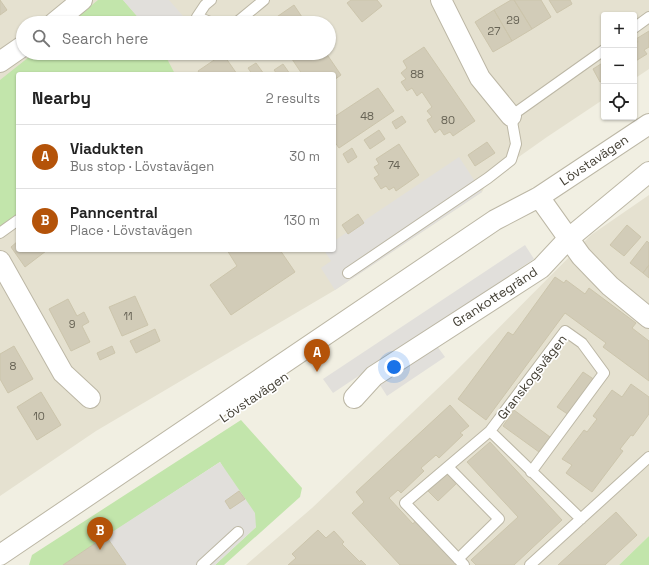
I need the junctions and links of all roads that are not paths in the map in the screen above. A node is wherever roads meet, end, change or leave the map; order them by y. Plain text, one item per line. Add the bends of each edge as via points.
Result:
1 (82, 0) edge
2 (211, 0) edge
3 (264, 0) edge
4 (441, 0) edge
5 (63, 16) edge
6 (197, 16) edge
7 (245, 16) edge
8 (649, 17) edge
9 (637, 26) edge
10 (16, 51) edge
11 (601, 52) edge
12 (0, 62) edge
13 (512, 116) junction
14 (649, 124) edge
15 (649, 172) edge
16 (539, 197) junction
17 (16, 221) edge
18 (0, 233) edge
19 (568, 239) junction
20 (0, 261) edge
21 (348, 273) dead end
22 (649, 318) edge
23 (90, 398) dead end
24 (354, 398) dead end
25 (490, 432) junction
26 (649, 457) edge
27 (448, 467) junction
28 (531, 472) junction
29 (581, 519) junction
30 (238, 532) dead end
31 (8, 559) edge
32 (461, 562) edge
33 (202, 565) edge
34 (530, 565) edge

1 - 5 street
2 - 6 lane
3 - 7 lane
4 - 13 street via 480,78
8 - 9 lane
10 - 12 street
11 - 13 lane
13 - 21 lane via 516,144 511,160
14 - 16 street, Lövstavägen
15 - 19 street, Grankottegränd
16 - 19 street
16 - 31 street, Lövstavägen via 495,220
17 - 18 lane
19 - 22 street via 610,286
19 - 24 street, Grankottegränd via 540,268 374,376
20 - 23 street via 64,373
25 - 27 lane, Granskogsvägen
25 - 28 lane, Granskogsvägen
25 - 28 lane, Granskogsvägen via 565,331 582,343 604,373
26 - 29 lane
27 - 32 lane, Granskogsvägen via 499,519
27 - 32 lane, Granskogsvägen via 405,503
28 - 29 lane, Granskogsvägen
29 - 34 lane
30 - 33 lane

